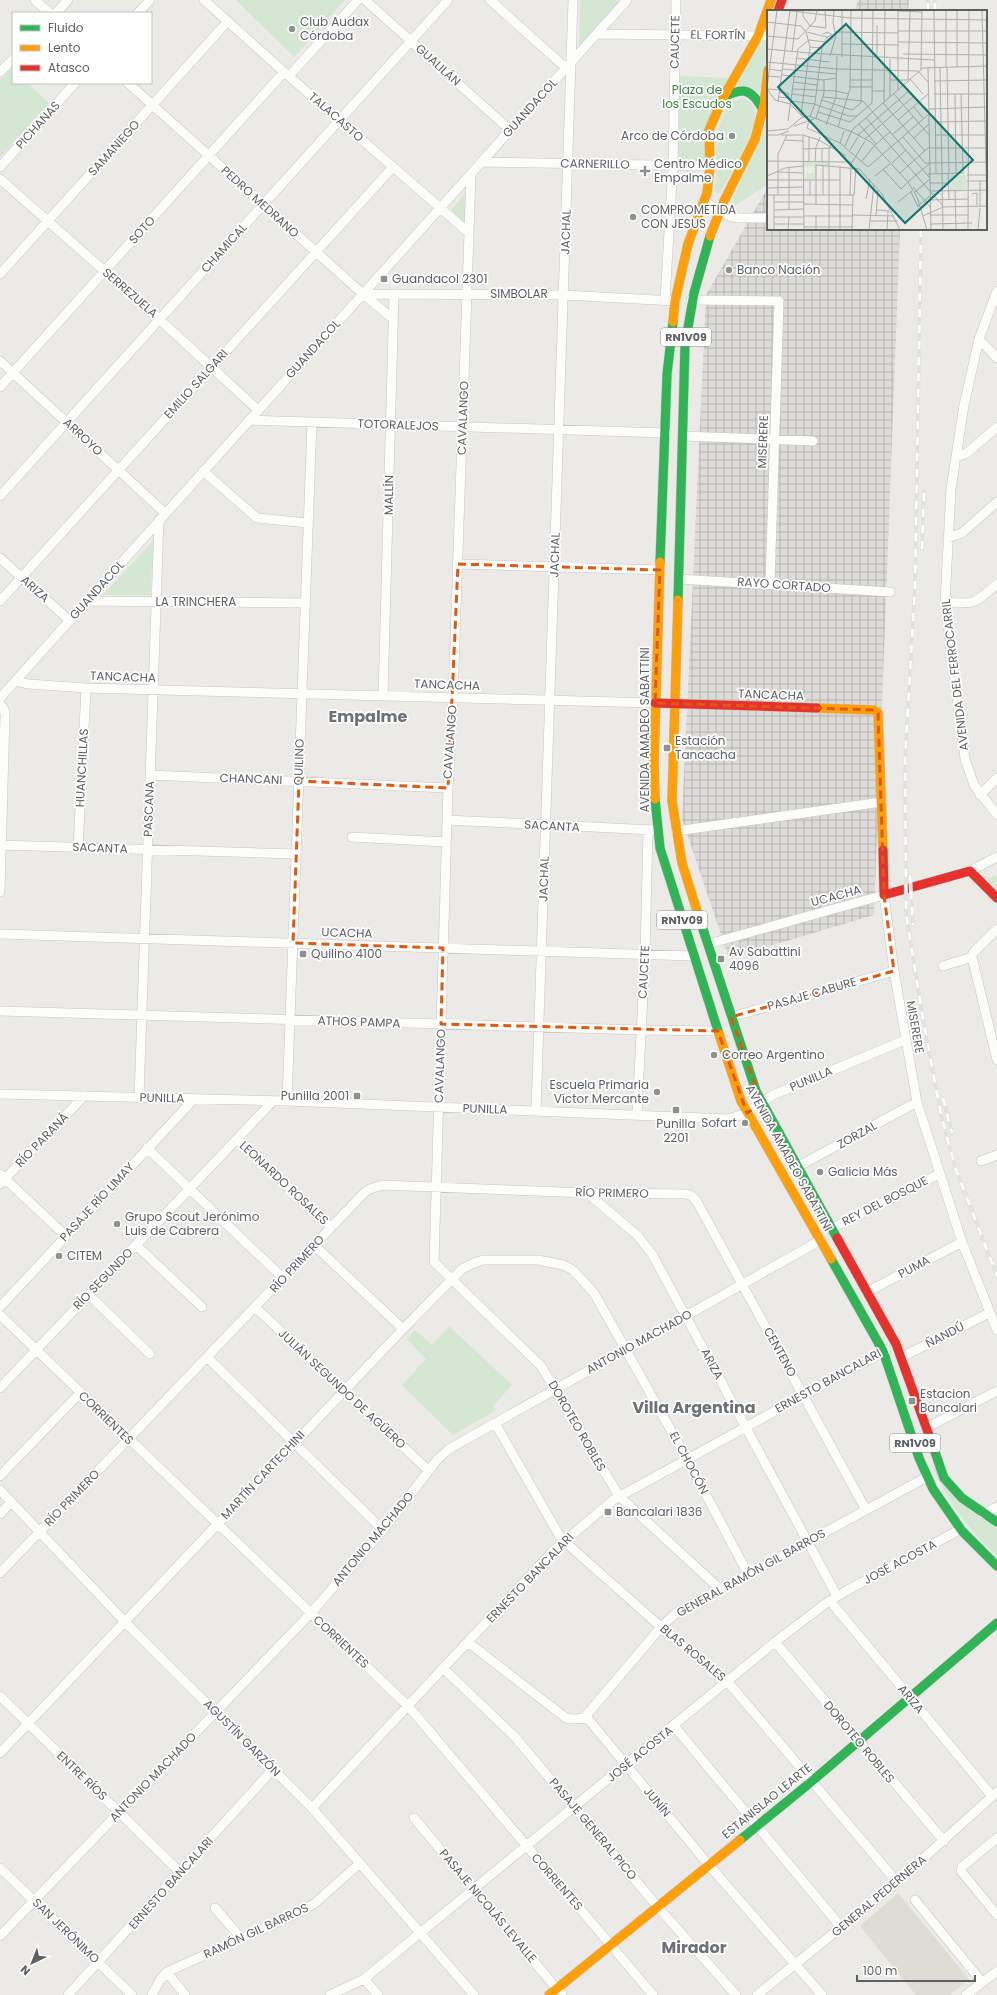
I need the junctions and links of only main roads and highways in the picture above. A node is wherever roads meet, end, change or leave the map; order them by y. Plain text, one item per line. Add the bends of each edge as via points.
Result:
1 (771, 0) edge
2 (782, 0) edge
3 (767, 10) edge
4 (778, 10) edge
5 (767, 11) edge
6 (767, 78) edge
7 (724, 98) junction
8 (763, 110) junction
9 (655, 704) junction
10 (673, 704) junction
11 (878, 714) joint
12 (884, 895) joint
13 (997, 898) edge
14 (997, 1522) edge
15 (997, 1566) edge
16 (997, 1623) edge
17 (560, 1992) edge
18 (549, 1995) edge

1 - 3 main road, AVENIDA AMADEO SABATTINI / RN1V09
2 - 4 main road
5 - 7 main road, AVENIDA AMADEO SABATTINI / RN1V09 via 758,36
6 - 8 main road, AVENIDA AMADEO SABATTINI / RN1V09
7 - 8 main road via 732,92 743,90 758,98
7 - 9 main road, AVENIDA AMADEO SABATTINI / RN1V09 via 709,130 710,166 704,201 688,244 675,301 668,366
8 - 10 main road, AVENIDA AMADEO SABATTINI / RN1V09 via 751,150 720,210 692,300 685,345
9 - 10 main road, TANCACHA
9 - 15 main road, AVENIDA AMADEO SABATTINI / RN1V09 via 652,830 737,1091 747,1113 883,1351 927,1477 960,1529
10 - 11 main road, TANCACHA via 874,710
10 - 14 main road, AVENIDA AMADEO SABATTINI / RN1V09 via 672,801 676,831 687,883 753,1083 831,1230 896,1344 944,1478 962,1498
11 - 12 main road, MISERERE
12 - 13 main road, UCACHA via 970,872
16 - 17 main road, ESTANISLAO LEARTE via 811,1782 657,1906
17 - 18 main road, ESTANISLAO LEARTE

